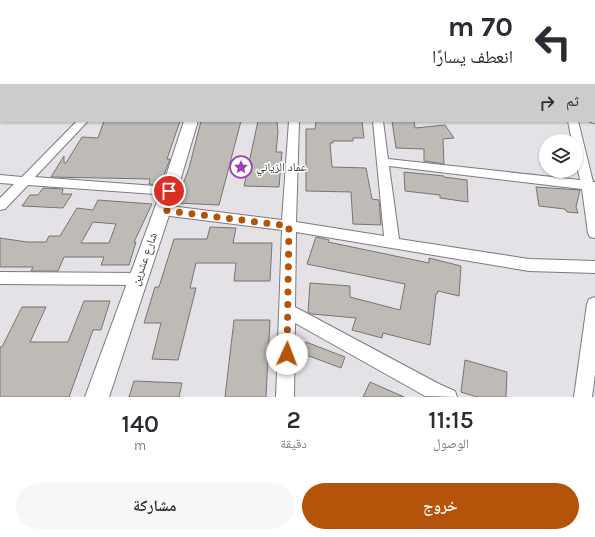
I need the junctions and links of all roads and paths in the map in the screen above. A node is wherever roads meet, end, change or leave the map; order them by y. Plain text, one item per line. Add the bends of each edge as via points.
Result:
1 (82, 122) edge
2 (191, 122) edge
3 (294, 122) edge
4 (378, 122) edge
5 (572, 122) edge
6 (384, 162) junction
7 (0, 179) edge
8 (25, 180) junction
9 (592, 186) edge
10 (169, 191) junction
11 (0, 206) edge
12 (162, 210) junction
13 (289, 226) junction
14 (595, 233) edge
15 (392, 242) junction
16 (595, 267) edge
17 (0, 278) edge
18 (137, 279) junction
19 (595, 304) edge
20 (288, 310) junction
21 (97, 397) edge
22 (285, 397) edge
23 (448, 397) edge
24 (583, 397) edge

1 - 8 street
2 - 10 street, شارع عشرين
3 - 13 street
4 - 6 street
5 - 9 street
6 - 9 street
6 - 15 street
7 - 8 street
8 - 10 street
8 - 11 street
9 - 14 street
10 - 12 street, شارع عشرين
12 - 13 street
12 - 18 street, شارع عشرين
13 - 15 street
13 - 20 street
15 - 16 street via 529,265
17 - 18 street
18 - 21 street, شارع عشرين
19 - 24 street
20 - 22 street
20 - 23 street

